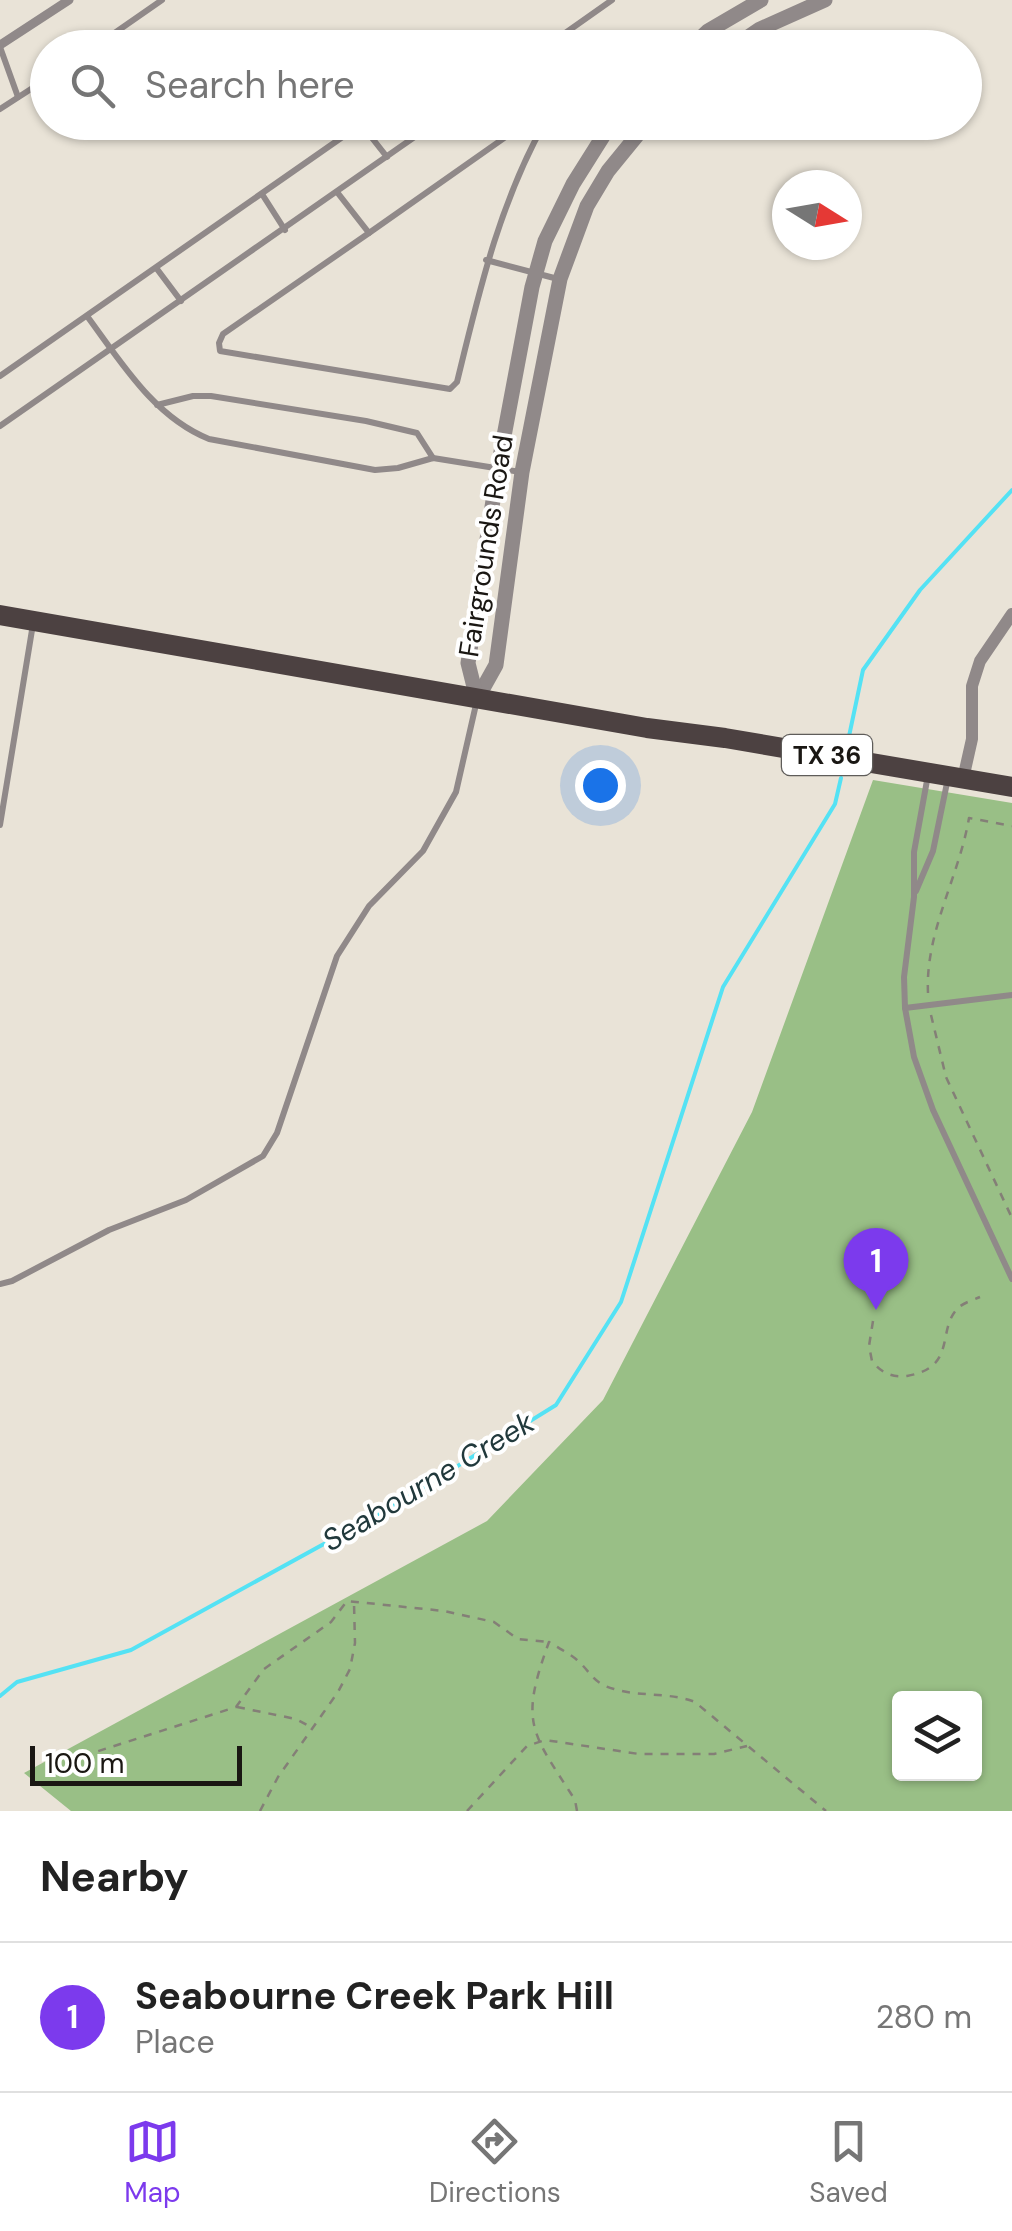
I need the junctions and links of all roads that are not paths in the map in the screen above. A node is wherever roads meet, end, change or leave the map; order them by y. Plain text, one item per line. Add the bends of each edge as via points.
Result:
1 (69, 0) edge
2 (162, 0) edge
3 (612, 0) edge
4 (761, 0) edge
5 (825, 0) edge
6 (119, 30) edge
7 (570, 30) edge
8 (710, 30) edge
9 (759, 30) edge
10 (0, 46) edge
11 (30, 89) edge
12 (18, 97) junction
13 (0, 109) edge
14 (339, 140) edge
15 (374, 140) edge
16 (411, 140) edge
17 (502, 140) edge
18 (536, 140) edge
19 (601, 140) edge
20 (633, 140) edge
21 (387, 157) junction
22 (337, 192) junction
23 (262, 194) junction
24 (285, 230) junction
25 (370, 233) junction
26 (486, 260) junction
27 (156, 269) junction
28 (536, 273) junction
29 (560, 279) junction
30 (181, 301) junction
31 (87, 316) junction
32 (112, 350) junction
33 (0, 376) edge
34 (157, 405) junction
35 (0, 426) edge
36 (433, 458) junction
37 (498, 468) junction
38 (522, 472) junction
39 (1012, 614) edge
40 (0, 615) edge
41 (34, 621) junction
42 (477, 699) junction
43 (947, 776) junction
44 (1012, 786) edge
45 (0, 825) edge
46 (914, 896) junction
47 (1012, 995) edge
48 (905, 1008) junction
49 (1012, 1279) edge
50 (0, 1284) edge

1 - 10 street
2 - 6 lane
3 - 7 lane
4 - 8 street
5 - 9 street
10 - 12 lane
11 - 12 lane
12 - 13 lane
14 - 23 lane
15 - 21 lane
16 - 21 lane
17 - 25 lane
18 - 26 lane
19 - 28 street, Fairgrounds Road via 545,241
20 - 29 street, Fairgrounds Road via 587,206
21 - 22 lane
22 - 24 lane
22 - 25 lane
23 - 24 lane
23 - 27 lane
24 - 30 lane
25 - 26 lane via 223,334 220,351 450,388 457,382
26 - 28 lane
27 - 30 lane
27 - 31 lane
28 - 29 lane
28 - 37 street, Fairgrounds Road
29 - 38 street, Fairgrounds Road
30 - 32 lane
31 - 32 lane
31 - 33 lane
32 - 34 lane
32 - 35 lane
34 - 36 lane via 187,430 301,456 375,470
34 - 36 lane via 211,396 366,421 417,434
36 - 37 lane
37 - 38 lane
37 - 42 street, Fairgrounds Road via 468,663
38 - 42 street, Fairgrounds Road via 496,666
39 - 43 street via 980,661 972,686 972,739
40 - 41 main road, TX 36
41 - 42 main road, TX 36
41 - 45 lane
42 - 43 main road, TX 36
42 - 50 lane via 456,792 423,851 369,906 337,956 264,1156 186,1200
43 - 44 main road, TX 36
43 - 46 lane via 932,851
43 - 46 lane via 914,852
46 - 48 lane
47 - 48 lane
48 - 49 lane via 933,1110

